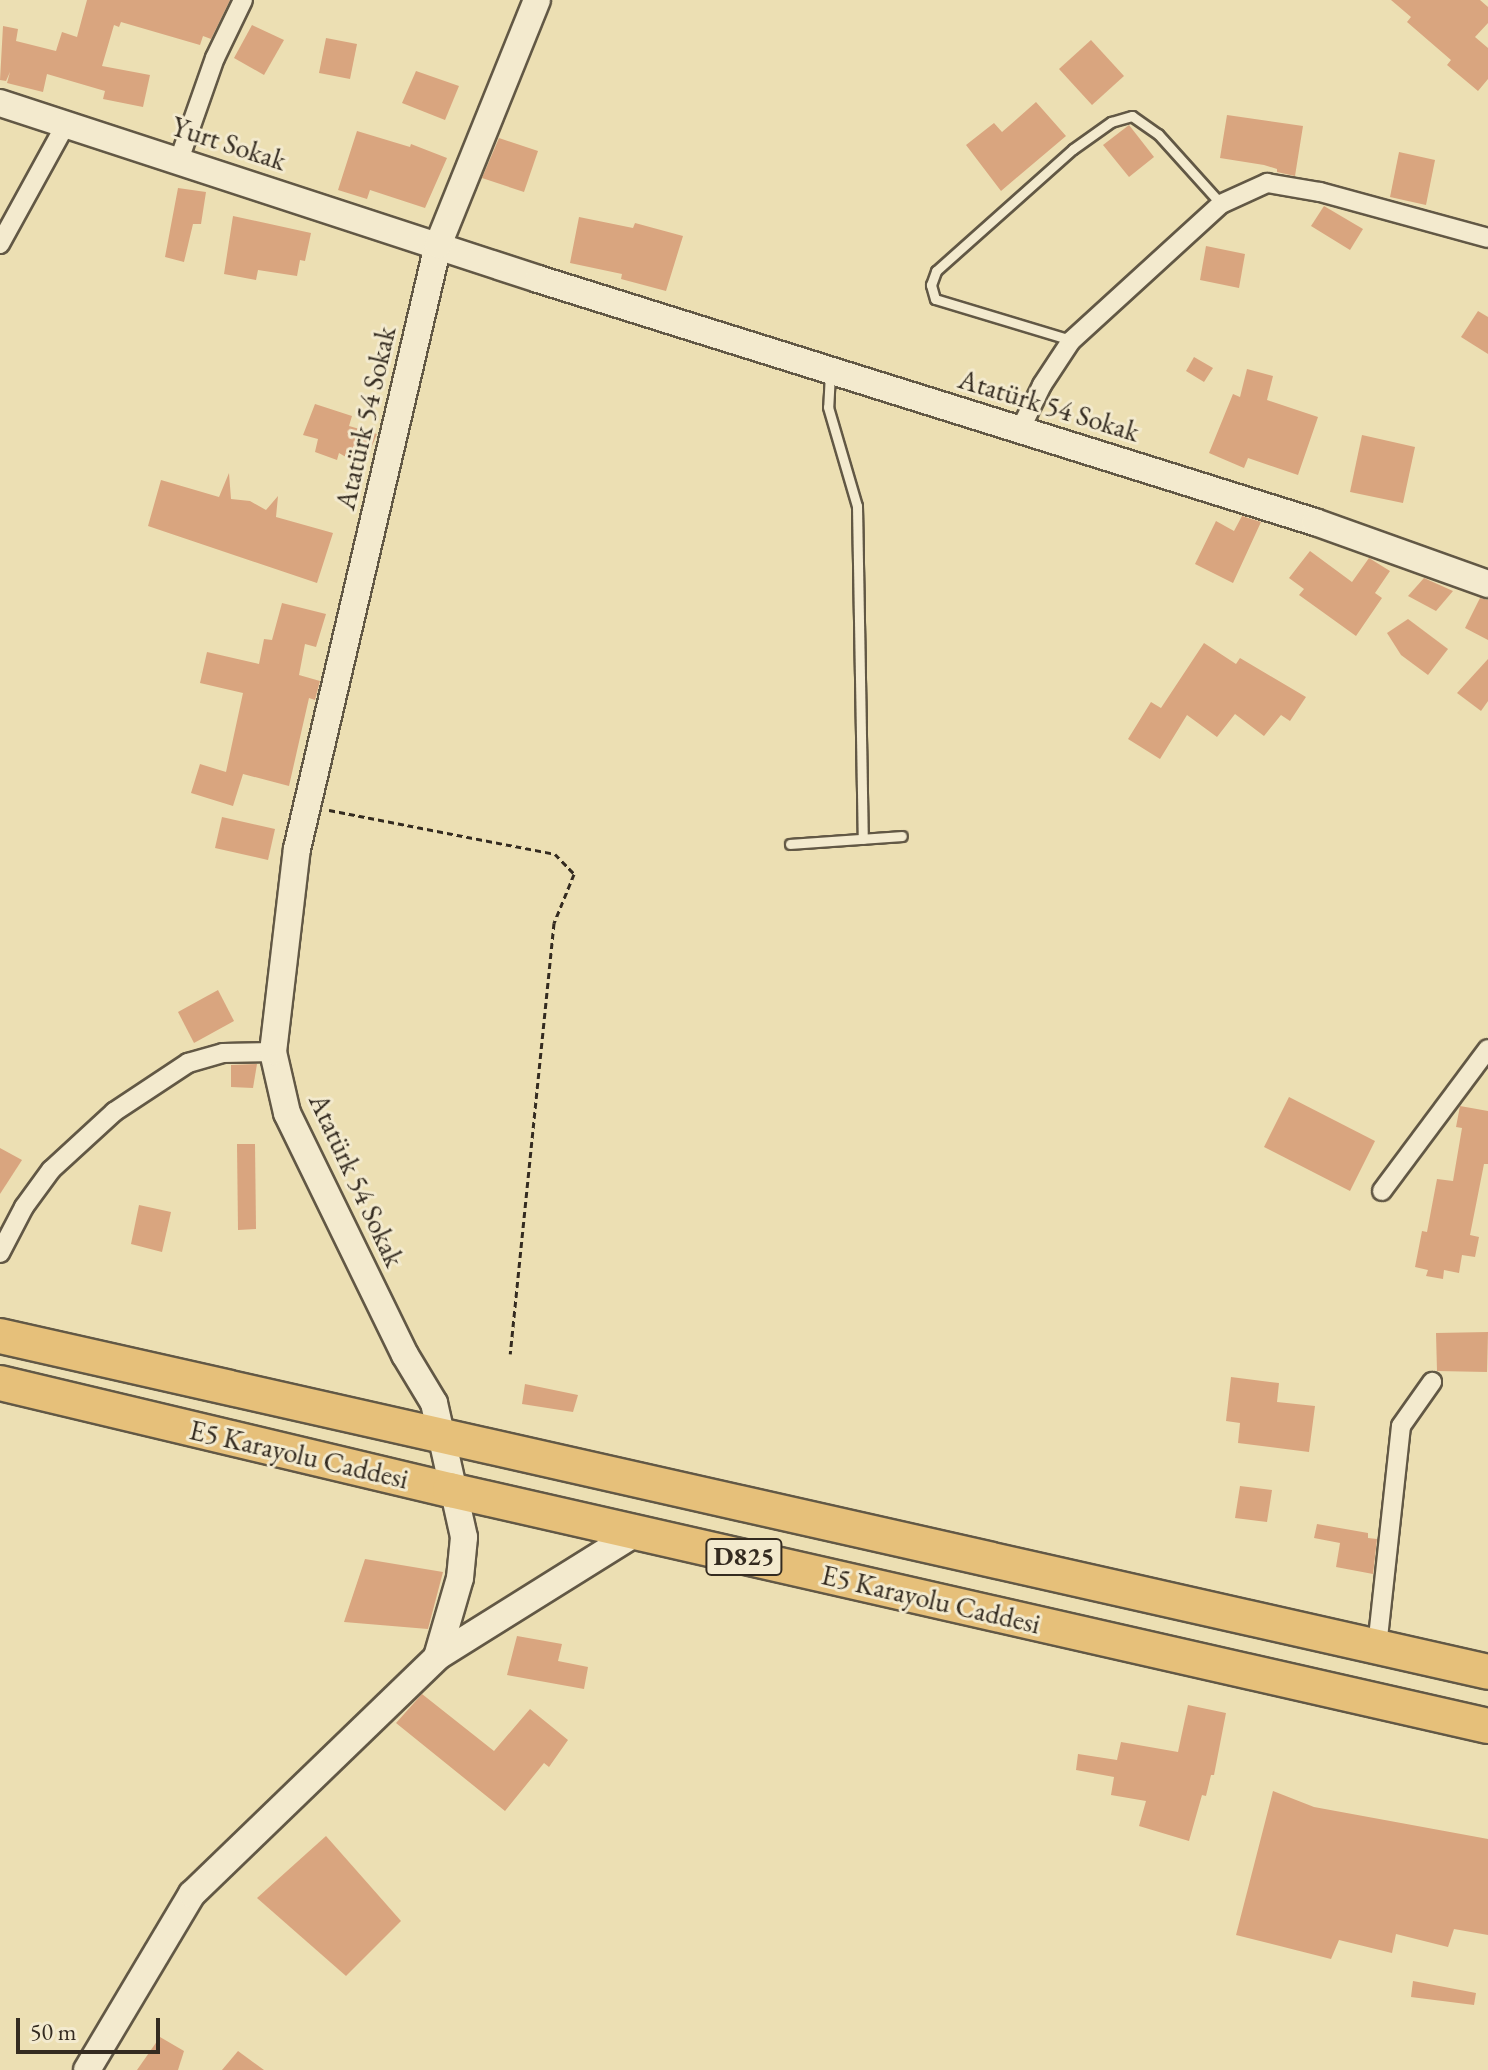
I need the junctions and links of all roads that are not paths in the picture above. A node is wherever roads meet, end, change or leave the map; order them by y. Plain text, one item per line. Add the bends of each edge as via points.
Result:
1 (243, 0) edge
2 (537, 0) edge
3 (0, 103) edge
4 (66, 124) junction
5 (179, 160) junction
6 (1221, 204) junction
7 (1488, 238) edge
8 (0, 244) edge
9 (438, 245) junction
10 (1071, 341) junction
11 (830, 370) junction
12 (1020, 430) junction
13 (1488, 584) edge
14 (902, 836) dead end
15 (863, 839) junction
16 (790, 844) dead end
17 (1488, 1049) edge
18 (273, 1052) junction
19 (1382, 1191) dead end
20 (0, 1253) edge
21 (0, 1336) edge
22 (1432, 1382) dead end
23 (0, 1383) edge
24 (443, 1436) junction
25 (450, 1490) junction
26 (637, 1532) junction
27 (1377, 1647) junction
28 (437, 1657) junction
29 (1488, 1672) edge
30 (1488, 1726) edge
31 (87, 2070) edge

1 - 5 street via 215,58
2 - 9 street
3 - 4 street, Yurt Sokak
4 - 5 street, Yurt Sokak
4 - 8 street
5 - 9 street, Yurt Sokak
6 - 7 street via 1267,183 1320,192
6 - 10 street
6 - 10 lane via 1158,134 1132,116 1111,122 1073,149 936,271 931,285 935,299
9 - 11 street, Atatürk 54 Sokak
9 - 18 street, Atatürk 54 Sokak via 297,849
10 - 12 street
11 - 12 street, Atatürk 54 Sokak
11 - 15 lane via 828,407 857,506
12 - 13 street, Atatürk 54 Sokak via 1315,522
14 - 15 lane
15 - 16 lane
17 - 19 street
18 - 20 street via 223,1053 188,1063 114,1112 51,1170
18 - 24 street, Atatürk 54 Sokak via 287,1113 405,1355 434,1403
21 - 24 highway, E5 Karayolu Caddesi / D825
22 - 27 street via 1401,1426
23 - 25 highway, E5 Karayolu Caddesi / D825
24 - 25 street, Atatürk 54 Sokak
24 - 27 highway, E5 Karayolu Caddesi / D825
25 - 26 highway, E5 Karayolu Caddesi / D825
25 - 28 street, Atatürk 54 Sokak via 464,1537 460,1578
26 - 28 street, Atatürk 54 Sokak
26 - 30 highway, E5 Karayolu Caddesi / D825
27 - 29 highway, E5 Karayolu Caddesi / D825
28 - 31 street, Atatürk 54 Sokak via 192,1894

